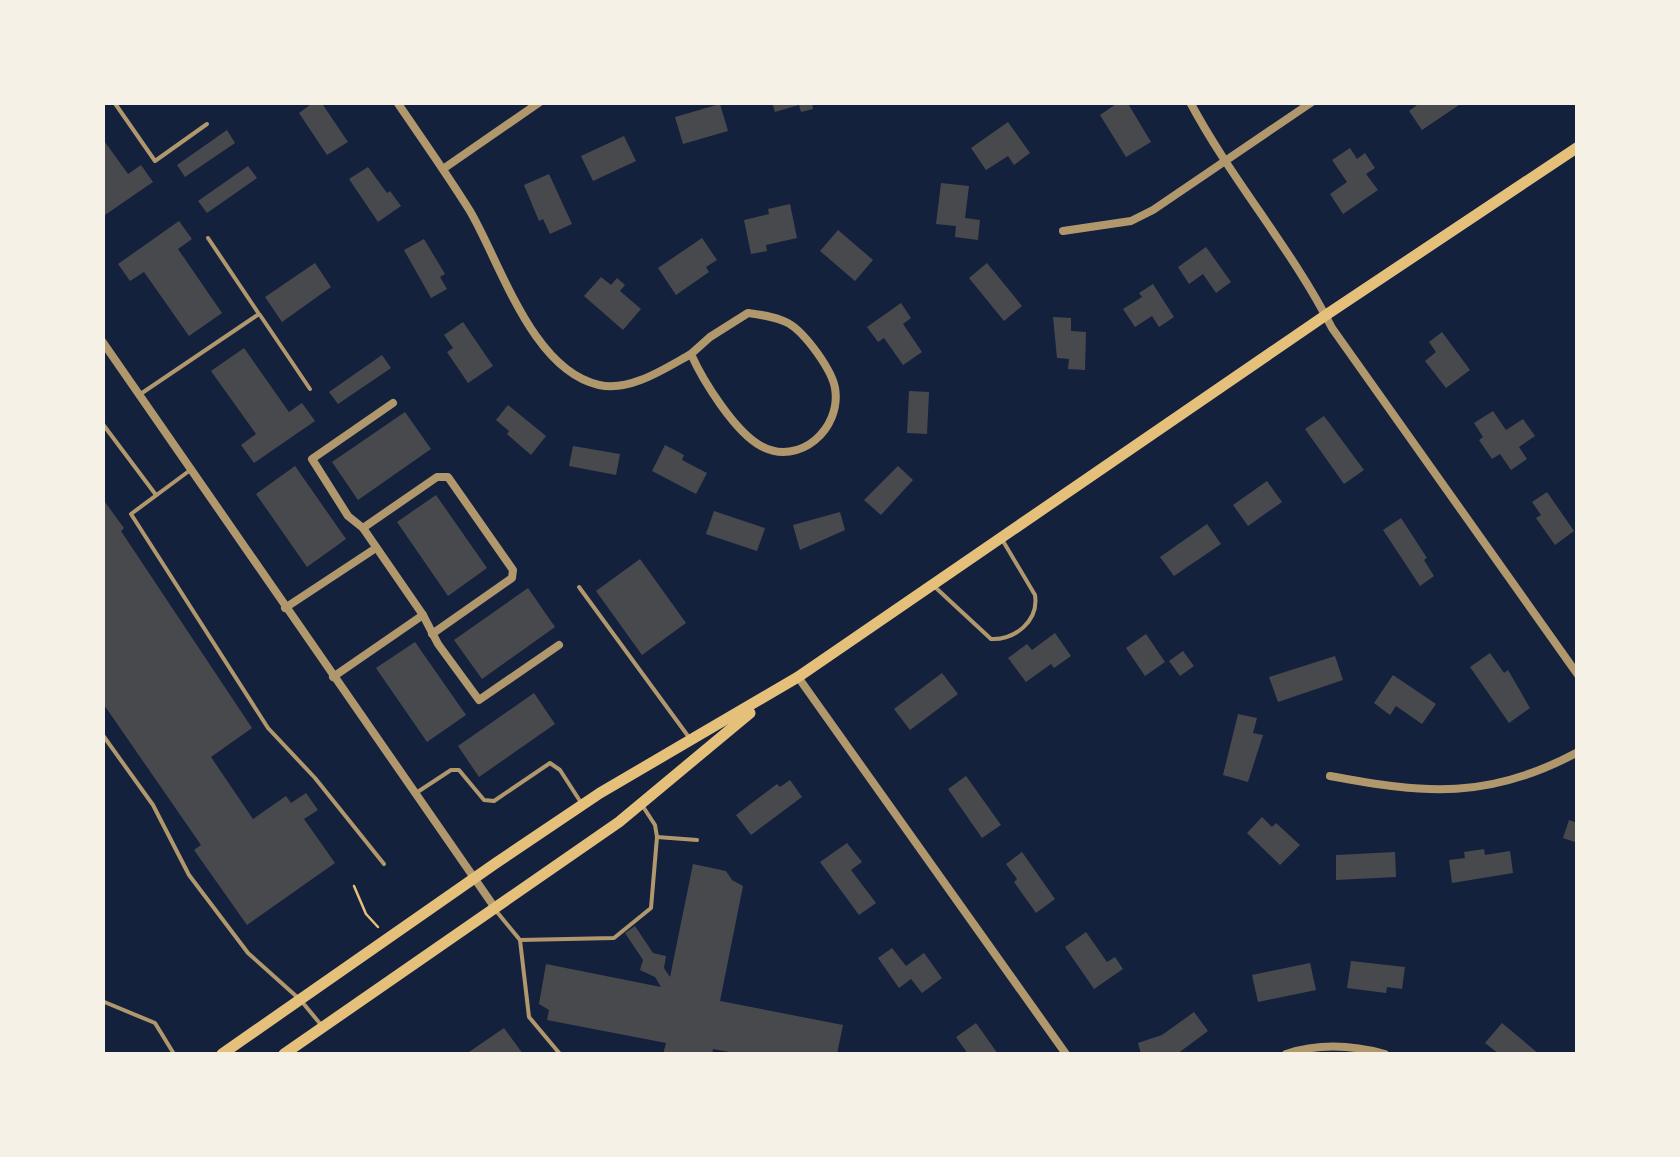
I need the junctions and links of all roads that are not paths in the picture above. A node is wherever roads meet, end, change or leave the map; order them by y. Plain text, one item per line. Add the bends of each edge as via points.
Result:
1 (114, 102) edge
2 (398, 102) edge
3 (540, 102) edge
4 (1190, 102) edge
5 (1312, 102) edge
6 (207, 124) dead end
7 (1578, 147) edge
8 (1226, 162) junction
9 (443, 169) junction
10 (1063, 231) dead end
11 (208, 238) dead end
12 (259, 314) junction
13 (1326, 315) junction
14 (102, 341) edge
15 (691, 354) junction
16 (310, 390) dead end
17 (139, 395) junction
18 (393, 403) dead end
19 (102, 423) edge
20 (191, 469) junction
21 (156, 495) junction
22 (363, 528) junction
23 (1001, 537) junction
24 (376, 548) junction
25 (932, 585) junction
26 (579, 587) dead end
27 (286, 608) junction
28 (423, 615) junction
29 (432, 634) junction
30 (558, 646) dead end
31 (333, 676) junction
32 (1578, 676) edge
33 (798, 677) junction
34 (776, 691) junction
35 (102, 734) edge
36 (691, 740) junction
37 (1578, 752) edge
38 (1330, 776) dead end
39 (414, 794) junction
40 (641, 804) junction
41 (582, 805) junction
42 (657, 837) junction
43 (697, 840) dead end
44 (384, 864) dead end
45 (472, 878) junction
46 (494, 908) junction
47 (520, 940) junction
48 (300, 999) junction
49 (102, 1001) edge
50 (322, 1026) junction
51 (174, 1054) edge
52 (222, 1054) edge
53 (284, 1054) edge
54 (560, 1054) edge
55 (1066, 1054) edge
56 (1286, 1054) edge
57 (1385, 1054) edge

1 - 6 lane via 155,162
2 - 9 street
3 - 9 street
4 - 8 street
5 - 8 street
7 - 13 main road
8 - 10 street via 1131,221
8 - 13 street
9 - 15 street via 527,320 574,376 626,386
11 - 12 lane
12 - 16 lane
12 - 17 lane
13 - 23 main road
13 - 32 street
14 - 17 street
15 - 15 street via 731,418 764,448 806,447 832,419 832,377 782,317 748,314
17 - 20 street
18 - 22 street via 312,460
19 - 21 lane
20 - 21 lane
20 - 27 street
21 - 44 lane via 131,514 268,728
22 - 24 street
22 - 29 street via 437,477 448,477 513,570 512,578
23 - 25 main road
23 - 25 lane via 1036,595 1024,627 991,639
24 - 27 street
24 - 28 street
25 - 33 main road
26 - 36 lane
27 - 31 street
28 - 29 street
28 - 31 street
29 - 30 street via 479,700
31 - 39 street
33 - 34 main road
33 - 55 street
34 - 36 main road
34 - 40 main road
35 - 48 lane via 153,805 189,875 248,952
36 - 41 main road
37 - 38 street via 1508,782 1460,790 1403,789
39 - 41 lane via 459,770 484,800 494,801 550,764
39 - 45 street
40 - 42 lane
40 - 46 main road
41 - 45 main road
42 - 43 lane
42 - 47 lane via 651,908 614,938
45 - 46 street
45 - 48 main road
46 - 47 lane
46 - 50 main road
47 - 54 lane via 529,1018
48 - 50 lane
48 - 52 main road
49 - 51 lane via 155,1023
50 - 53 main road
56 - 57 street via 1328,1046

